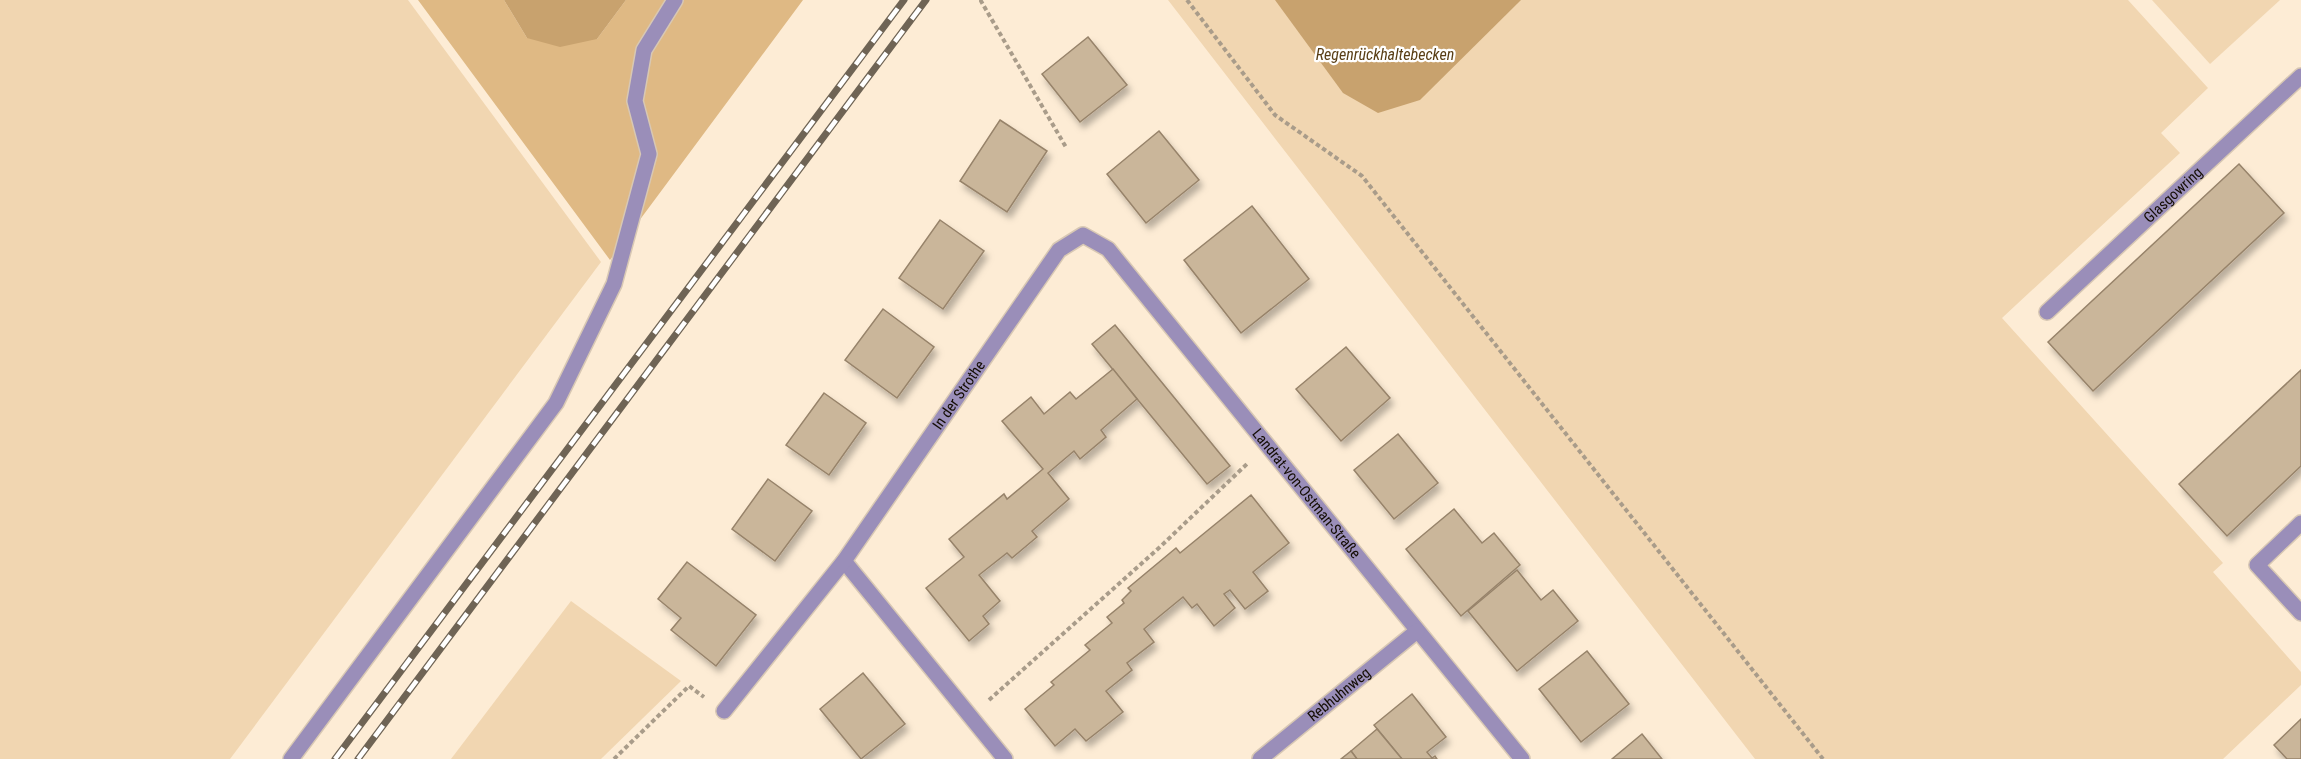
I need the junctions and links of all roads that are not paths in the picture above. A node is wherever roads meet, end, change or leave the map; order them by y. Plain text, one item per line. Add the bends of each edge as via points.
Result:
1 (675, 0) edge
2 (2301, 76) edge
3 (1083, 235) joint
4 (2047, 312) dead end
5 (2301, 523) edge
6 (844, 561) junction
7 (2301, 613) edge
8 (1418, 631) junction
9 (724, 711) road end
10 (291, 759) edge
11 (1005, 759) edge
12 (1260, 759) edge
13 (1522, 759) edge

1 - 10 street via 644,50 635,101 649,154 614,284 556,404
2 - 4 street, Glasgowring
3 - 6 street, In der Strothe via 1059,250
3 - 8 street, Landrat-von-Ostman-Straße via 1108,249
5 - 7 street via 2257,565
6 - 9 street, In der Strothe
6 - 11 street
8 - 12 street, Rebhuhnweg
8 - 13 street, Landrat-von-Ostman-Straße

